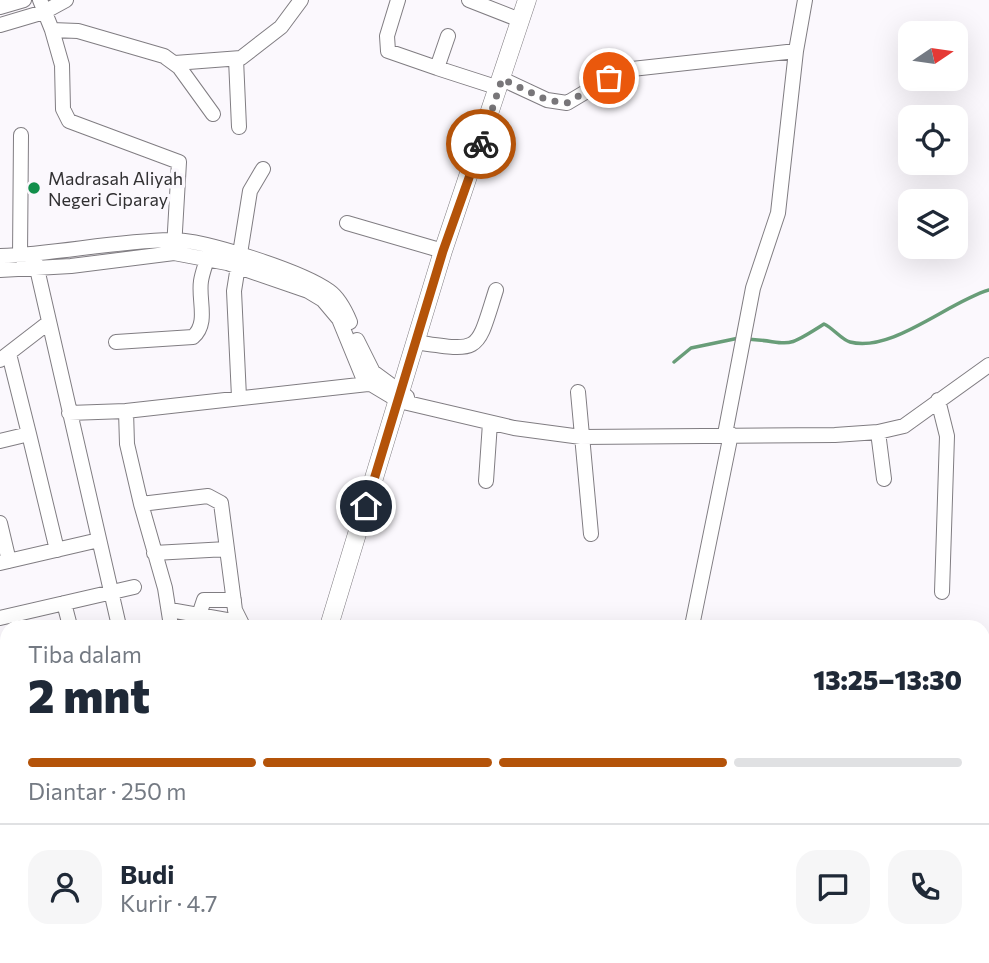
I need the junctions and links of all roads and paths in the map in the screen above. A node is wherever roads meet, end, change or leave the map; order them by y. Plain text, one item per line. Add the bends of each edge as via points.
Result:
1 (24, 0) edge
2 (66, 0) edge
3 (301, 0) edge
4 (398, 0) edge
5 (468, 0) edge
6 (527, 0) edge
7 (805, 0) edge
8 (0, 7) edge
9 (42, 7) edge
10 (520, 20) junction
11 (0, 25) edge
12 (51, 30) junction
13 (448, 36) dead end
14 (796, 51) junction
15 (236, 59) junction
16 (175, 63) junction
17 (437, 68) junction
18 (500, 83) junction
19 (213, 114) dead end
20 (239, 127) dead end
21 (21, 135) dead end
22 (263, 169) dead end
23 (347, 223) dead end
24 (174, 246) junction
25 (443, 251) junction
26 (0, 256) edge
27 (207, 259) junction
28 (30, 260) junction
29 (239, 261) junction
30 (0, 270) edge
31 (496, 290) dead end
32 (48, 323) junction
33 (116, 342) dead end
34 (415, 342) junction
35 (4, 357) edge
36 (989, 365) edge
37 (368, 384) junction
38 (578, 392) dead end
39 (239, 397) junction
40 (405, 398) junction
41 (938, 400) junction
42 (125, 411) junction
43 (69, 413) junction
44 (490, 423) junction
45 (878, 432) junction
46 (728, 434) junction
47 (29, 435) junction
48 (581, 437) junction
49 (0, 441) edge
50 (884, 479) dead end
51 (486, 481) dead end
52 (141, 504) junction
53 (0, 523) edge
54 (591, 534) dead end
55 (99, 540) junction
56 (57, 550) junction
57 (227, 550) junction
58 (154, 553) junction
59 (4, 562) edge
60 (134, 587) dead end
61 (111, 592) junction
62 (942, 592) dead end
63 (234, 600) junction
64 (64, 603) junction
65 (170, 610) junction
66 (199, 615) junction
67 (0, 618) edge
68 (22, 620) edge
69 (68, 620) edge
70 (118, 620) edge
71 (171, 620) edge
72 (222, 620) edge
73 (240, 620) edge
74 (331, 620) edge
75 (693, 620) edge

1 - 8 street
2 - 9 street
3 - 15 street via 281,27
4 - 17 street via 387,36 388,51
5 - 10 street
6 - 10 main road
7 - 14 street
9 - 11 street
9 - 12 street
10 - 18 main road
12 - 16 street via 79,31 125,43
12 - 24 street via 62,65 63,109 69,121 179,163
13 - 17 street
14 - 18 street via 623,71 567,103
14 - 46 street via 778,213 753,288
15 - 16 street
15 - 20 street
16 - 19 street
17 - 18 street
18 - 25 main road
21 - 28 street
22 - 29 street via 250,191
23 - 25 street
24 - 27 street
24 - 28 street
24 - 29 street
25 - 34 main road
26 - 28 street
27 - 29 street
27 - 33 street via 200,282 198,332 169,340
28 - 30 street
28 - 32 street
29 - 37 street via 323,300 339,319
29 - 39 street via 234,310
29 - 40 street via 299,276 332,294 347,315 373,372
31 - 34 street via 481,337 472,346 461,349
32 - 35 street
32 - 43 street
34 - 40 main road
35 - 47 street
36 - 41 street
37 - 39 street
37 - 40 street
38 - 48 street
39 - 42 street
40 - 44 street
40 - 74 main road
41 - 45 street via 904,426
41 - 62 street via 947,436
42 - 43 street
42 - 52 street via 127,444
43 - 55 street
44 - 48 street
44 - 51 street
45 - 46 street
45 - 50 street
46 - 48 street
46 - 75 street
47 - 49 street
47 - 56 street
48 - 54 street
52 - 57 street via 216,498 222,507
52 - 58 street
53 - 59 street
55 - 56 street
55 - 61 street
56 - 59 street
57 - 58 street
57 - 63 street
58 - 65 street
60 - 61 street
61 - 64 street
61 - 70 street
63 - 66 street via 204,600
63 - 73 street
64 - 68 street
64 - 69 street
65 - 66 street
65 - 71 street
66 - 72 street
67 - 68 street

